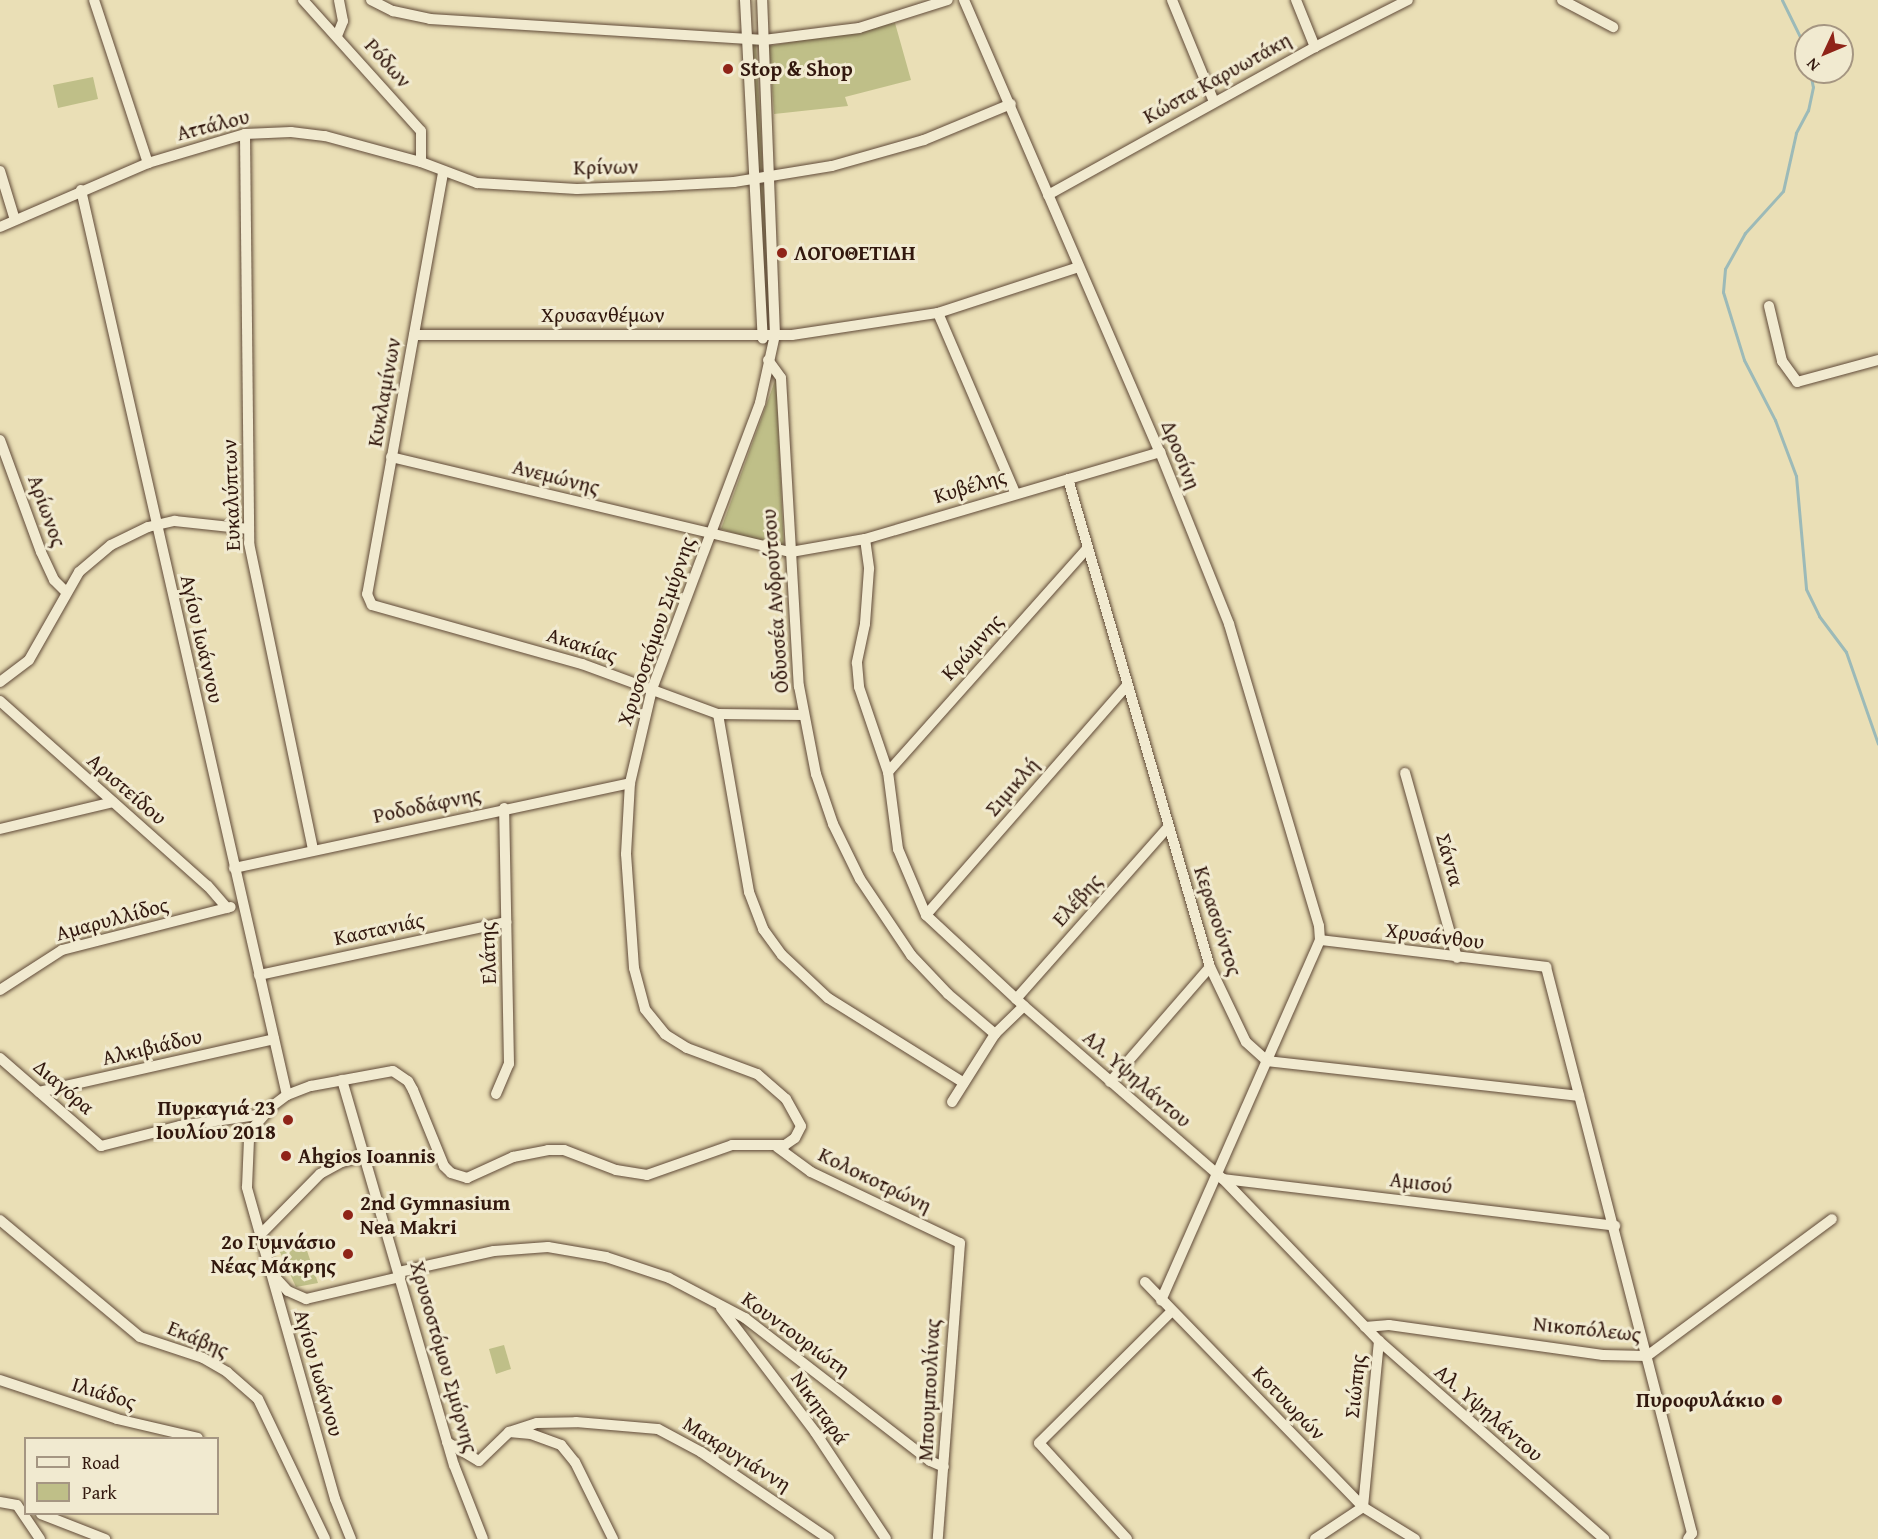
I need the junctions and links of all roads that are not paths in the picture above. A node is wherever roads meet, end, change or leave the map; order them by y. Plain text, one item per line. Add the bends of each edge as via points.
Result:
1 (94, 0) edge
2 (303, 0) edge
3 (339, 0) edge
4 (371, 0) edge
5 (745, 0) edge
6 (762, 0) edge
7 (948, 0) edge
8 (964, 0) edge
9 (1172, 0) edge
10 (1296, 0) edge
11 (1407, 0) edge
12 (1562, 0) edge
13 (1613, 27) dead end
14 (337, 36) junction
15 (747, 37) junction
16 (764, 40) junction
17 (1314, 47) junction
18 (1214, 102) junction
19 (1011, 104) junction
20 (245, 134) junction
21 (422, 162) junction
22 (148, 163) junction
23 (0, 171) edge
24 (443, 173) junction
25 (771, 176) junction
26 (753, 179) junction
27 (81, 190) junction
28 (1048, 195) junction
29 (15, 220) junction
30 (0, 227) edge
31 (1079, 267) junction
32 (1769, 306) dead end
33 (938, 313) junction
34 (414, 335) junction
35 (760, 335) junction
36 (775, 335) junction
37 (768, 355) junction
38 (1878, 360) edge
39 (0, 440) edge
40 (1160, 452) junction
41 (391, 457) junction
42 (1068, 479) junction
43 (1015, 493) junction
44 (156, 524) junction
45 (249, 529) junction
46 (712, 533) junction
47 (865, 539) junction
48 (1087, 549) junction
49 (791, 552) junction
50 (66, 592) junction
51 (383, 610) joint
52 (0, 682) edge
53 (1127, 685) junction
54 (652, 689) junction
55 (0, 701) edge
56 (718, 714) junction
57 (803, 715) junction
58 (888, 772) junction
59 (1405, 772) dead end
60 (630, 783) junction
61 (113, 802) junction
62 (504, 808) junction
63 (1168, 827) junction
64 (0, 829) edge
65 (313, 849) junction
66 (234, 868) junction
67 (242, 904) junction
68 (228, 908) junction
69 (926, 915) junction
70 (506, 922) junction
71 (1320, 940) junction
72 (1457, 958) junction
73 (1210, 967) junction
74 (260, 975) junction
75 (0, 990) edge
76 (1020, 1003) junction
77 (995, 1034) junction
78 (274, 1040) junction
79 (0, 1058) edge
80 (1267, 1061) junction
81 (342, 1080) junction
82 (1110, 1082) junction
83 (964, 1083) junction
84 (39, 1092) junction
85 (496, 1094) dead end
86 (287, 1095) junction
87 (1579, 1096) junction
88 (952, 1102) dead end
89 (264, 1114) junction
90 (777, 1147) junction
91 (365, 1156) junction
92 (1219, 1176) junction
93 (1832, 1219) dead end
94 (0, 1220) edge
95 (1615, 1226) junction
96 (260, 1235) junction
97 (960, 1243) joint
98 (271, 1273) junction
99 (400, 1275) junction
100 (1144, 1282) dead end
101 (1161, 1300) junction
102 (717, 1303) junction
103 (1172, 1311) junction
104 (1365, 1327) junction
105 (1379, 1341) junction
106 (1647, 1356) junction
107 (0, 1380) edge
108 (510, 1432) junction
109 (194, 1437) edge
110 (447, 1442) junction
111 (944, 1467) junction
112 (0, 1502) edge
113 (21, 1507) edge
114 (1363, 1507) junction
115 (26, 1515) edge
116 (43, 1515) edge
117 (1690, 1536) edge
118 (40, 1539) edge
119 (105, 1539) edge
120 (325, 1539) edge
121 (351, 1539) edge
122 (483, 1539) edge
123 (613, 1539) edge
124 (829, 1539) edge
125 (886, 1539) edge
126 (938, 1539) edge
127 (1127, 1539) edge
128 (1315, 1539) edge
129 (1415, 1539) edge
130 (1604, 1539) edge

1 - 22 street
2 - 14 street, Ρόδων
3 - 14 street via 343,21
4 - 15 street via 393,11 430,19
5 - 15 street
6 - 16 street, Χρυσοστόμου Σμύρνης
7 - 16 street via 859,28
8 - 19 street, Δροσίνη
9 - 18 street
10 - 17 street
11 - 17 street, Κώστα Καρυωτάκη
12 - 13 street
14 - 21 street, Ρόδων via 421,131
15 - 16 street
15 - 26 street
16 - 25 street, Χρυσοστόμου Σμύρνης
17 - 18 street, Κώστα Καρυωτάκη
18 - 28 street, Κώστα Καρυωτάκη
19 - 25 street, Κρίνων via 904,147
19 - 28 street, Δροσίνη
20 - 21 street, Αττάλου via 310,133
20 - 22 street, Αττάλου
20 - 45 street, Ευκαλύπτων
21 - 24 street, Αττάλου
22 - 27 street, Αττάλου
23 - 29 street
24 - 26 street, Κρίνων via 477,183 577,189
24 - 34 street, Κυκλαμίνων
25 - 26 street, Κρίνων
25 - 36 street, Χρυσοστόμου Σμύρνης
26 - 35 street
27 - 29 street, Αττάλου
27 - 44 street, Αγίου Ιωάννου
28 - 31 street, Δροσίνη
29 - 30 street, Αττάλου
31 - 33 street, Χρυσανθέμων
31 - 40 street, Δροσίνη
32 - 38 street via 1782,361 1797,382
33 - 36 street, Χρυσανθέμων
33 - 43 street
34 - 35 street, Χρυσανθέμων
34 - 41 street, Κυκλαμίνων
35 - 36 street, Χρυσανθέμων
35 - 37 street
36 - 37 street, Χρυσοστόμου Σμύρνης
37 - 46 street, Χρυσοστόμου Σμύρνης via 760,403
37 - 49 street, Οδυσσέα Ανδρούτσου via 781,378
39 - 50 street, Αρίωνος via 41,552 54,580
40 - 42 street, Κυβέλης
40 - 71 street, Δροσίνη via 1239,653 1316,914
41 - 46 street, Ανεμώνης
41 - 51 street, Κυκλαμίνων via 367,594 372,604
42 - 43 street, Κυβέλης
42 - 48 street, Κερασούντος
43 - 47 street, Κυβέλης
44 - 45 street via 198,521
44 - 50 street via 96,555
44 - 66 street, Αγίου Ιωάννου
45 - 65 street, Ευκαλύπτων
46 - 49 street, Ανεμώνης
46 - 54 street, Χρυσοστόμου Σμύρνης
47 - 49 street, Κυβέλης
47 - 58 street, Αλ. Υψηλάντου via 868,594 857,675
48 - 53 street, Κερασούντος
48 - 58 street, Κρώμνης
49 - 57 street, Οδυσσέα Ανδρούτσου via 794,649
50 - 52 street via 33,655
51 - 54 street, Ακακίας via 476,633
53 - 63 street, Κερασούντος
53 - 69 street, Σιμικλή
54 - 56 street, Ακακίας
54 - 60 street, Χρυσοστόμου Σμύρνης
55 - 61 street, Αριστείδου
56 - 57 street, Ακακίας
56 - 83 street via 748,892 763,929 828,998
57 - 77 street, Οδυσσέα Ανδρούτσου via 832,824 860,879 922,968
58 - 69 street, Αλ. Υψηλάντου via 896,839
59 - 72 street, Σάντα
60 - 62 street, Ροδοδάφνης
60 - 90 street, Χρυσοστόμου Σμύρνης via 626,834 628,894 634,968 645,1009 674,1041 757,1074 786,1099 801,1126 791,1142
61 - 64 street
61 - 68 street, Αριστείδου
62 - 65 street, Ροδοδάφνης
62 - 70 street, Ελάτης
63 - 73 street, Κερασούντος
63 - 76 street, Ελέβης
65 - 66 street, Ροδοδάφνης
66 - 67 street, Αγίου Ιωάννου
67 - 68 street, Αμαρυλλίδος
67 - 74 street, Αγίου Ιωάννου
68 - 75 street, Αμαρυλλίδος via 62,950
69 - 76 street, Αλ. Υψηλάντου
70 - 74 street, Καστανιάς
70 - 85 street, Ελάτης via 509,1064
71 - 72 street, Χρυσάνθου
71 - 80 street
72 - 87 street, Χρυσάνθου via 1546,967
73 - 80 street, Κερασούντος via 1246,1042
73 - 82 street
74 - 78 street, Αγίου Ιωάννου
76 - 77 street, Ελέβης
76 - 82 street, Αλ. Υψηλάντου
77 - 83 street, Ελέβης
78 - 84 street, Αλκιβιάδου
78 - 86 street, Αγίου Ιωάννου
79 - 84 street, Διαγόρα
80 - 87 street
80 - 92 street
81 - 86 street
81 - 90 street via 385,1070 403,1076 413,1090 440,1159 459,1177 476,1175 513,1157 548,1150 564,1150 616,1170 647,1175 732,1145
81 - 91 street, Χρυσοστόμου Σμύρνης
82 - 92 street, Αλ. Υψηλάντου
83 - 88 street, Ελέβης
84 - 89 street, Διαγόρα via 101,1146 180,1126
86 - 89 street
87 - 95 street
89 - 96 street, Αγίου Ιωάννου via 249,1140 245,1166
90 - 97 street, Κολοκοτρώνη via 811,1172
91 - 96 street via 342,1162 321,1174
91 - 99 street, Χρυσοστόμου Σμύρνης
92 - 95 street, Αμισού
92 - 101 street
92 - 104 street, Αλ. Υψηλάντου
93 - 106 street, Νικοπόλεως
94 - 120 street, Εκάβης via 140,1337 175,1345 209,1361 258,1399
95 - 106 street
96 - 98 street, Αγίου Ιωάννου
97 - 111 street, Μπουμπουλίνας
98 - 99 street, Κουντουριώτη via 288,1291 306,1299
98 - 121 street, Αγίου Ιωάννου via 335,1499
99 - 102 street, Κουντουριώτη via 494,1251 548,1247 583,1251 638,1267
99 - 110 street, Χρυσοστόμου Σμύρνης
100 - 101 street, Κοτυωρών
101 - 103 street, Κοτυωρών
102 - 111 street, Κουντουριώτη via 745,1318 930,1461
102 - 125 street, Νικηταρά via 814,1432
103 - 114 street, Κοτυωρών
103 - 127 street via 1039,1443
104 - 105 street, Αλ. Υψηλάντου
104 - 106 street, Νικοπόλεως via 1389,1325 1603,1354
105 - 114 street, Σιώπης
105 - 130 street, Αλ. Υψηλάντου
106 - 117 street
107 - 109 street, Ιλιάδος via 117,1419
108 - 110 street via 479,1461
108 - 123 street via 531,1434 561,1445 575,1462
108 - 124 street, Μακρυγιάννη via 537,1424 576,1422 658,1429 701,1452
110 - 122 street, Χρυσοστόμου Σμύρνης
111 - 126 street, Μπουμπουλίνας
112 - 113 street
114 - 128 street
114 - 129 street, Κοτυωρών
115 - 118 street
116 - 119 street

